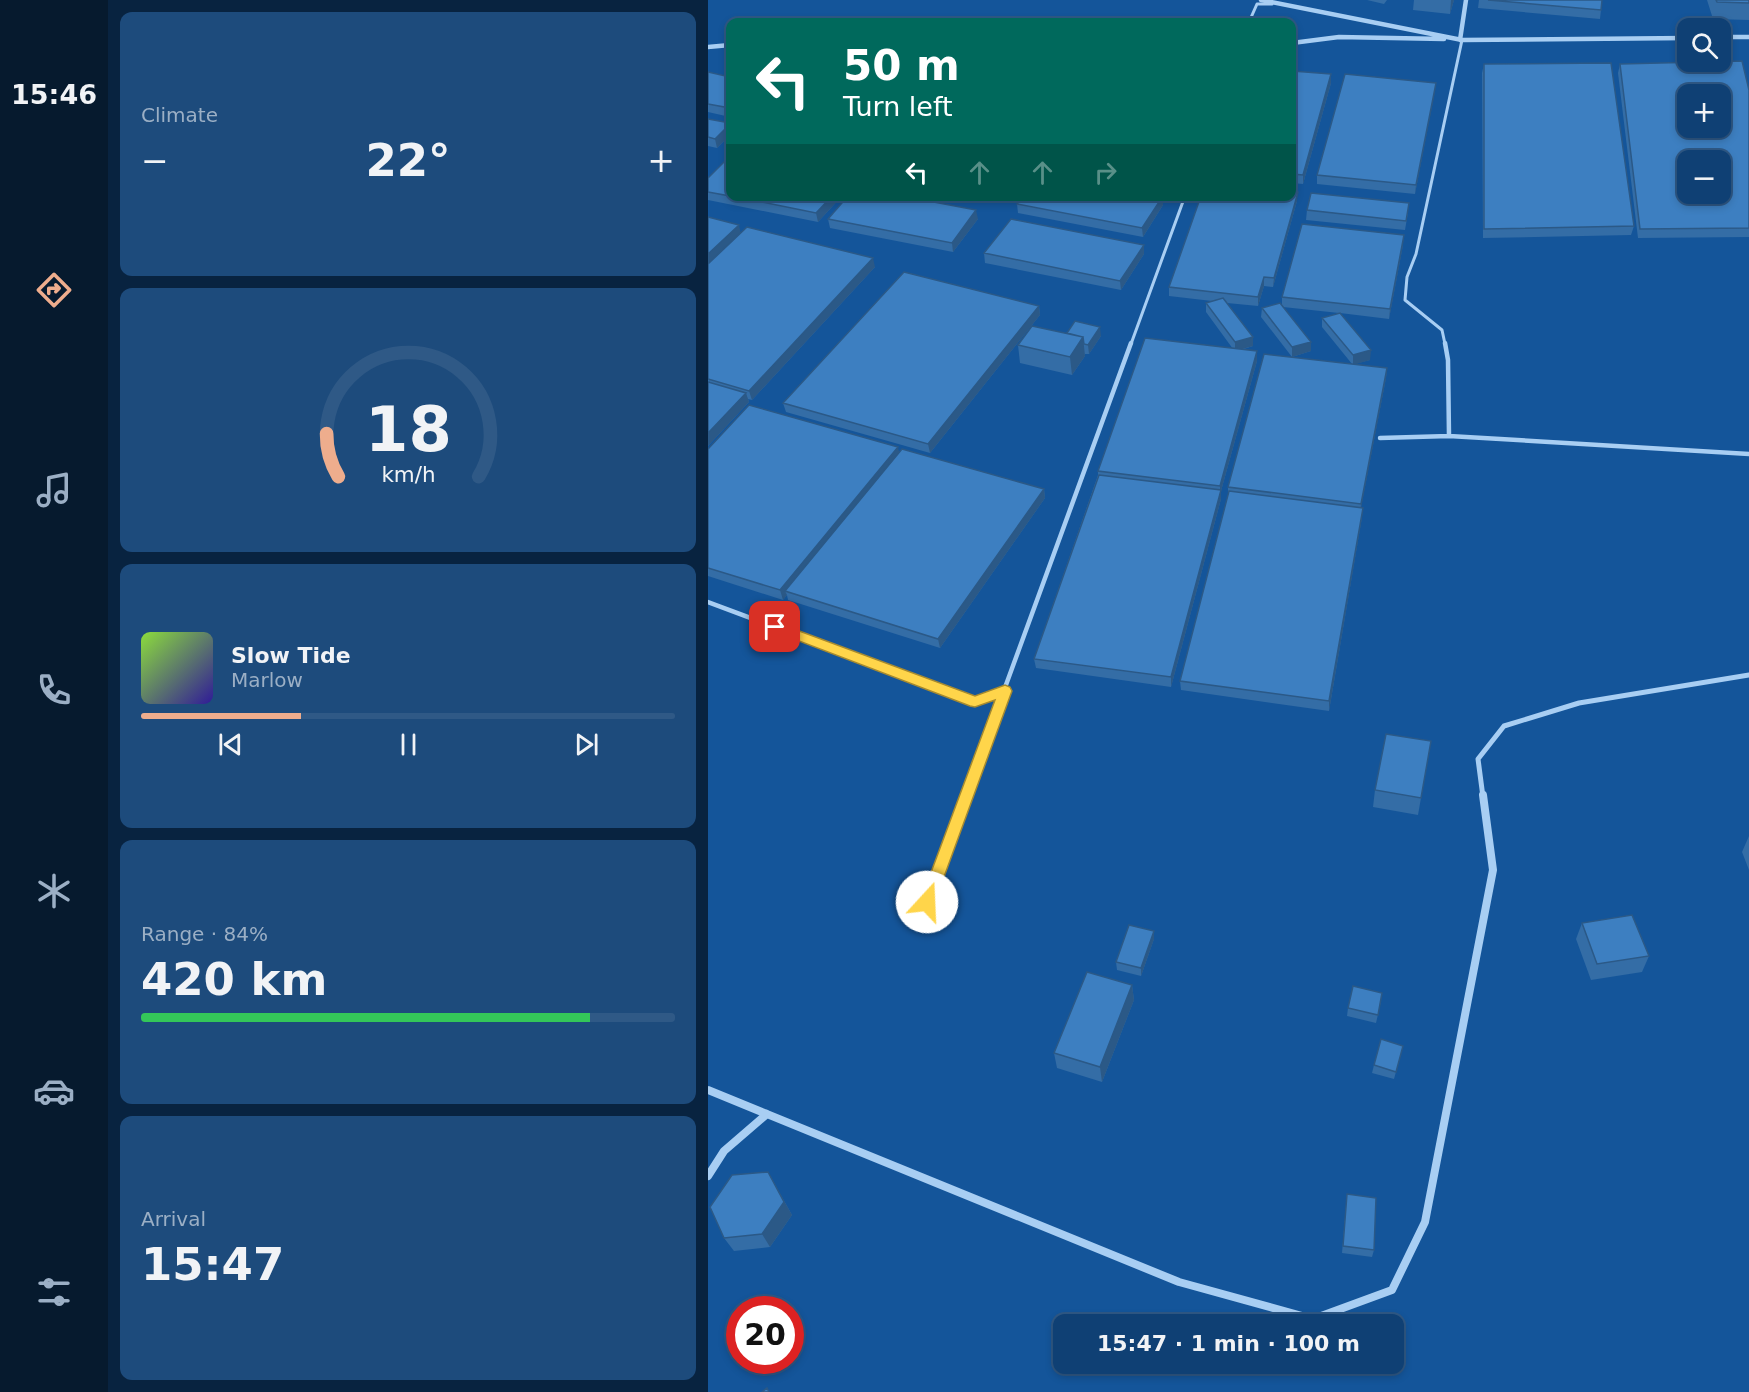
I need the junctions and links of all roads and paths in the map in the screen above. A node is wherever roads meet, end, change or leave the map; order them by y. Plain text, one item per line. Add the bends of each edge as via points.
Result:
1 (1261, 0) edge
2 (1466, 0) edge
3 (1278, 4) junction
4 (1251, 18) edge
5 (1731, 37) edge
6 (1749, 37) edge
7 (1677, 38) edge
8 (1462, 40) junction
9 (1296, 42) edge
10 (726, 45) edge
11 (708, 47) edge
12 (1183, 201) edge
13 (1449, 436) junction
14 (1380, 438) dead end
15 (1749, 454) edge
16 (708, 602) edge
17 (1749, 675) edge
18 (1005, 691) junction
19 (919, 923) dead end
20 (708, 1090) edge
21 (766, 1114) junction
22 (708, 1176) edge

1 - 3 street
2 - 8 street
3 - 4 lane via 1257,4
3 - 8 street
5 - 6 street
7 - 8 street
8 - 9 street via 1339,37
8 - 13 lane via 1405,300 1442,330 1448,360
10 - 11 street
12 - 18 lane
13 - 14 lane
13 - 15 lane
16 - 18 lane via 975,702
17 - 21 street via 1580,703 1504,726 1478,759 1493,870 1425,1222 1392,1290 1312,1319 1201,1288
18 - 19 lane
20 - 21 street
21 - 22 street via 724,1152

